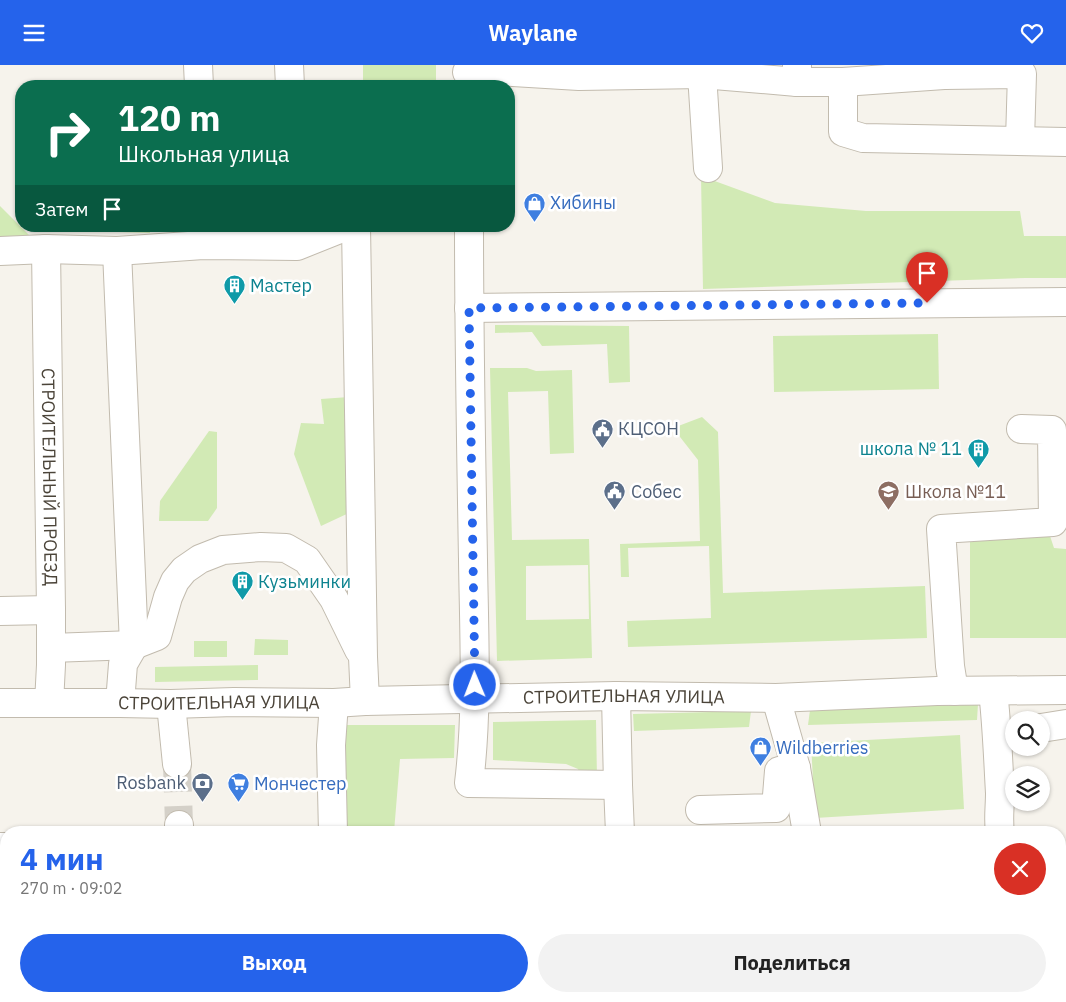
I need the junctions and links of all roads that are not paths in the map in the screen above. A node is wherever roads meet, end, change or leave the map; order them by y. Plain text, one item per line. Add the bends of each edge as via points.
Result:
1 (198, 65) edge
2 (289, 65) edge
3 (944, 70) edge
4 (797, 73) edge
5 (702, 74) junction
6 (467, 75) edge
7 (199, 80) edge
8 (290, 80) edge
9 (843, 82) junction
10 (1020, 140) junction
11 (1066, 142) edge
12 (708, 168) dead end
13 (316, 232) edge
14 (356, 232) edge
15 (469, 232) edge
16 (203, 235) edge
17 (296, 236) edge
18 (46, 249) junction
19 (0, 251) edge
20 (117, 251) junction
21 (1066, 302) edge
22 (469, 308) junction
23 (1021, 429) dead end
24 (51, 610) junction
25 (0, 611) edge
26 (134, 645) junction
27 (51, 648) junction
28 (363, 657) junction
29 (1066, 690) edge
30 (954, 691) junction
31 (994, 691) junction
32 (616, 696) junction
33 (776, 698) junction
34 (474, 699) junction
35 (365, 701) junction
36 (0, 703) edge
37 (49, 703) junction
38 (120, 703) junction
39 (334, 703) junction
40 (171, 704) junction
41 (1066, 724) edge
42 (1050, 727) edge
43 (1005, 729) edge
44 (1005, 743) edge
45 (177, 764) tunnel mouth
46 (796, 768) junction
47 (618, 785) junction
48 (700, 810) dead end
49 (333, 826) edge
50 (620, 826) edge
51 (806, 826) edge
52 (999, 826) edge

1 - 7 street
2 - 8 street
3 - 9 street
3 - 10 street via 1022,74
4 - 5 street
4 - 9 street
5 - 6 street via 579,76 494,71
5 - 12 street
9 - 10 street via 843,132 864,138
10 - 11 street
13 - 17 street
14 - 28 street
15 - 22 street
16 - 17 street
16 - 20 street
18 - 19 street
18 - 20 street
18 - 24 street, СТРОИТЕЛЬНЫЙ ПРОЕЗД
20 - 26 street
21 - 22 street
22 - 34 street
23 - 30 street via 1052,430 1053,522 941,529
24 - 25 street
24 - 27 street, СТРОИТЕЛЬНЫЙ ПРОЕЗД
26 - 27 street
26 - 28 street via 157,636 168,597 184,570 223,550 269,547 286,548 307,560 334,599
26 - 38 street via 123,664
27 - 37 street, СТРОИТЕЛЬНЫЙ ПРОЕЗД
28 - 35 street
29 - 31 street, СТРОИТЕЛЬНАЯ УЛИЦА
30 - 31 street, СТРОИТЕЛЬНАЯ УЛИЦА
30 - 33 street, СТРОИТЕЛЬНАЯ УЛИЦА
31 - 43 street
32 - 33 street, СТРОИТЕЛЬНАЯ УЛИЦА
32 - 34 street, СТРОИТЕЛЬНАЯ УЛИЦА
32 - 47 street
33 - 46 street
34 - 35 street, СТРОИТЕЛЬНАЯ УЛИЦА
34 - 47 street via 469,783
35 - 39 street, СТРОИТЕЛЬНАЯ УЛИЦА
36 - 37 street, СТРОИТЕЛЬНАЯ УЛИЦА
37 - 38 street, СТРОИТЕЛЬНАЯ УЛИЦА
38 - 40 street, СТРОИТЕЛЬНАЯ УЛИЦА
39 - 40 street, СТРОИТЕЛЬНАЯ УЛИЦА
39 - 49 street via 331,745
40 - 45 street
41 - 42 street
44 - 52 street
46 - 48 street via 779,771 776,808
46 - 51 street
47 - 50 street

